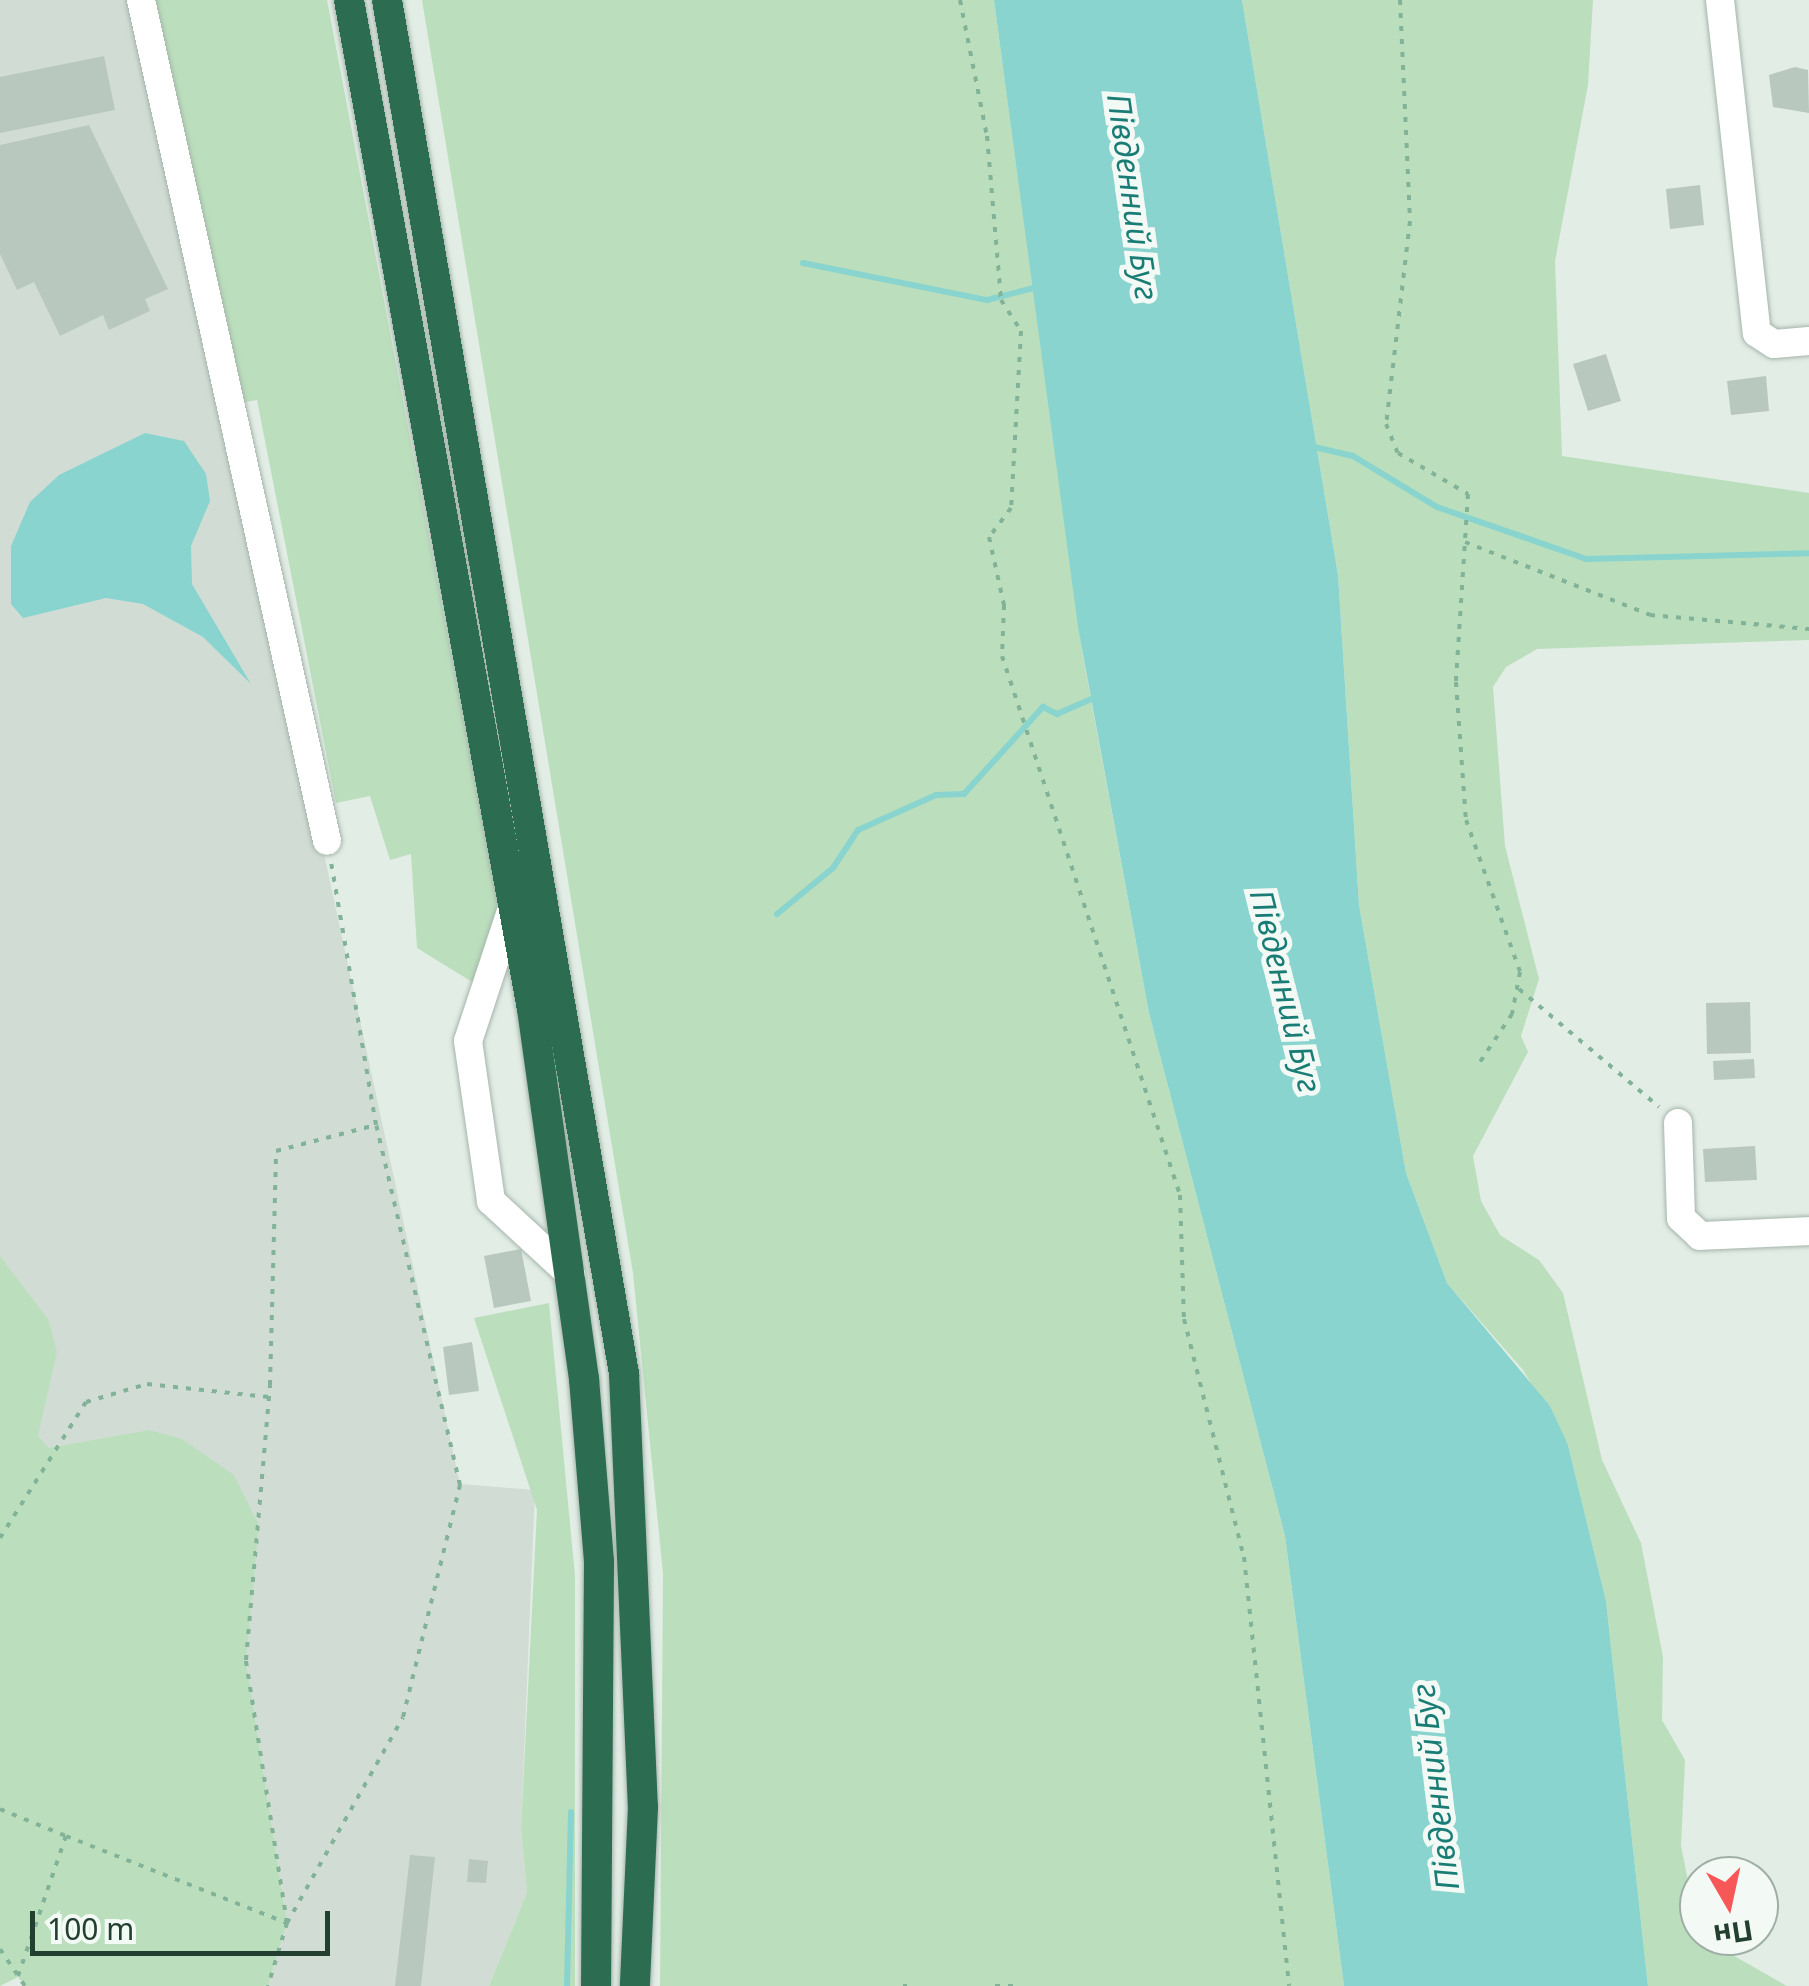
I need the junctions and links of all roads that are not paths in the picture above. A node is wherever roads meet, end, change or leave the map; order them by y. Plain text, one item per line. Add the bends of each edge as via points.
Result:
1 (141, 0) edge
2 (349, 0) edge
3 (388, 0) edge
4 (1720, 0) edge
5 (1809, 340) edge
6 (328, 841) road end
7 (513, 905) junction
8 (1678, 1123) road end
9 (599, 1192) junction
10 (561, 1196) junction
11 (1809, 1231) edge
12 (571, 1274) junction
13 (596, 1986) edge
14 (635, 1986) edge

1 - 6 street
2 - 7 highway
3 - 9 highway
4 - 5 street via 1757,333 1774,344
7 - 10 highway
7 - 12 street via 468,1040 491,1201
8 - 11 street via 1681,1218 1700,1236
9 - 10 highway
9 - 14 highway via 636,1538 643,1807
10 - 12 highway
12 - 13 highway via 599,1561 603,1808

